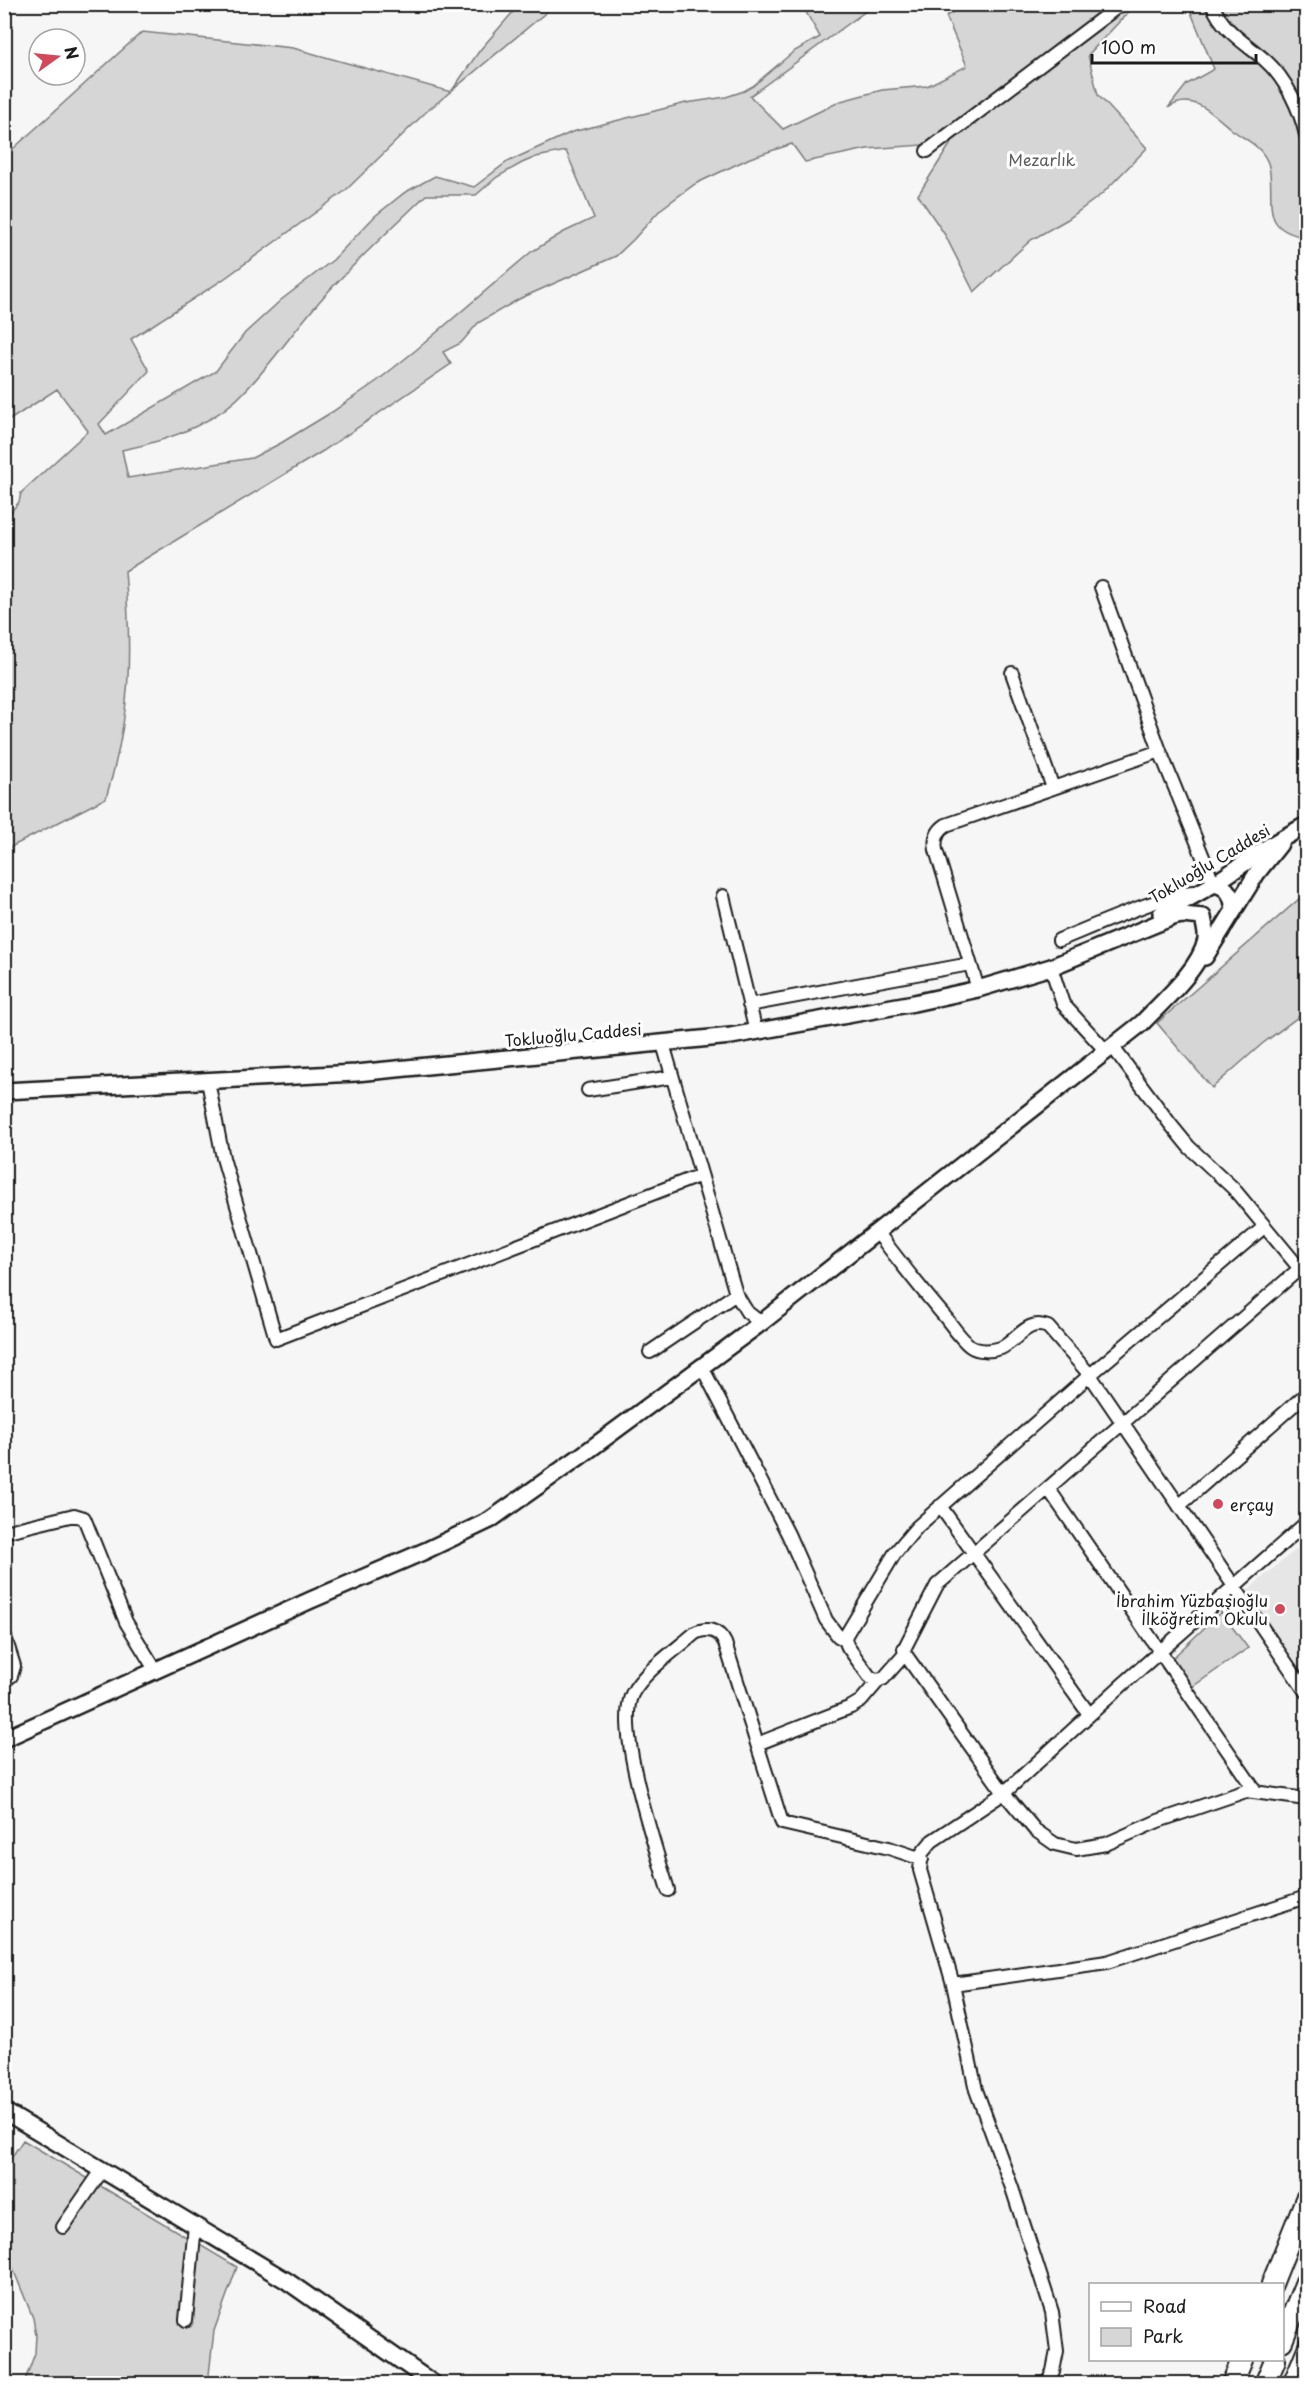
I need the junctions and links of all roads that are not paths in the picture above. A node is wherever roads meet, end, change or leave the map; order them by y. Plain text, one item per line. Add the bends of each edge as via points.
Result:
1 (1121, 4) edge
2 (1212, 4) edge
3 (1306, 135) edge
4 (927, 151) dead end
5 (1101, 587) dead end
6 (1012, 673) dead end
7 (1160, 751) junction
8 (1053, 788) junction
9 (1306, 825) edge
10 (1285, 838) junction
11 (1214, 884) junction
12 (1200, 892) junction
13 (723, 896) dead end
14 (1230, 915) junction
15 (1203, 917) junction
16 (1131, 933) junction
17 (1059, 940) dead end
18 (970, 964) junction
19 (1051, 967) junction
20 (1190, 971) junction
21 (978, 989) junction
22 (749, 1005) junction
23 (756, 1032) junction
24 (663, 1044) junction
25 (1109, 1048) junction
26 (672, 1077) junction
27 (208, 1081) junction
28 (588, 1090) dead end
29 (4, 1091) edge
30 (701, 1175) junction
31 (1264, 1227) junction
32 (877, 1232) junction
33 (1304, 1269) edge
34 (736, 1294) junction
35 (761, 1323) junction
36 (650, 1352) dead end
37 (702, 1367) junction
38 (1090, 1375) junction
39 (1306, 1394) edge
40 (1122, 1423) junction
41 (1048, 1488) junction
42 (940, 1506) junction
43 (1179, 1506) junction
44 (1306, 1523) edge
45 (4, 1532) edge
46 (974, 1553) junction
47 (1234, 1587) junction
48 (4, 1634) edge
49 (845, 1640) junction
50 (1159, 1652) junction
51 (905, 1654) junction
52 (156, 1671) junction
53 (4, 1680) edge
54 (879, 1680) junction
55 (1306, 1692) edge
56 (1089, 1714) junction
57 (4, 1739) edge
58 (757, 1744) junction
59 (1256, 1792) junction
60 (1004, 1793) junction
61 (1306, 1798) edge
62 (921, 1859) junction
63 (668, 1890) dead end
64 (1306, 1897) edge
65 (953, 1984) junction
66 (4, 2111) edge
67 (103, 2169) junction
68 (1306, 2199) edge
69 (195, 2225) junction
70 (63, 2227) dead end
71 (1306, 2282) edge
72 (1272, 2283) edge
73 (186, 2320) dead end
74 (1284, 2335) edge
75 (1306, 2343) edge
76 (1242, 2361) edge
77 (1275, 2361) edge
78 (435, 2384) edge
79 (1047, 2384) edge
80 (1232, 2384) edge
81 (1265, 2384) edge
82 (1289, 2384) edge

1 - 4 street
2 - 3 street via 1227,29 1280,77
5 - 7 street
6 - 8 street
7 - 8 street
7 - 11 street
8 - 18 street via 946,825 936,836 936,850
9 - 10 street, Tokluoğlu Caddesi
10 - 11 street, Tokluoğlu Caddesi
10 - 14 street
11 - 12 street, Tokluoğlu Caddesi
11 - 14 street via 1229,892
12 - 15 street
12 - 16 street, Tokluoğlu Caddesi
12 - 17 street via 1171,897
13 - 22 street
14 - 15 street via 1213,921
14 - 20 street via 1203,960
15 - 16 street, Tokluoğlu Caddesi via 1178,915
15 - 20 street via 1206,940
16 - 19 street, Tokluoğlu Caddesi
18 - 21 street
18 - 22 street
19 - 21 street, Tokluoğlu Caddesi
19 - 25 street via 1063,1004
20 - 25 street via 1142,1023
21 - 23 street, Tokluoğlu Caddesi
22 - 23 street
23 - 24 street, Tokluoğlu Caddesi
24 - 26 street
24 - 27 street, Tokluoğlu Caddesi via 366,1072
25 - 31 street via 1189,1147 1233,1188
25 - 32 street
26 - 28 street
26 - 30 street
27 - 29 street, Tokluoğlu Caddesi
27 - 30 street via 223,1158 276,1339
30 - 34 street
31 - 33 street
31 - 38 street
32 - 35 street
32 - 38 street via 970,1346 998,1349 1027,1327 1041,1324
33 - 40 street
34 - 35 street via 747,1312
34 - 36 street
35 - 37 street
37 - 49 street via 788,1534 826,1620
37 - 52 street via 489,1520
38 - 40 street
38 - 42 street
39 - 43 street
40 - 41 street
40 - 43 street
41 - 46 street
41 - 50 street
42 - 46 street
42 - 49 street via 895,1553
43 - 47 street
44 - 47 street
45 - 52 street via 75,1515 84,1518 126,1622
46 - 51 street via 937,1585 906,1642
46 - 56 street
47 - 50 street
47 - 55 street
48 - 53 street via 14,1670
49 - 54 street via 867,1674
50 - 56 street
50 - 59 street
51 - 54 street
51 - 60 street
52 - 57 street
54 - 58 street via 851,1707
56 - 60 street
58 - 62 street via 782,1823
58 - 63 street via 725,1643 714,1632 704,1630 695,1634 636,1687 627,1710 636,1778
59 - 60 street via 1236,1794 1106,1844 1076,1849 1041,1836
59 - 61 street
60 - 62 street via 932,1841
62 - 65 street
64 - 65 street via 1107,1962
65 - 79 street via 976,2090 1052,2312 1056,2351
66 - 67 street
67 - 69 street
67 - 70 street
68 - 72 highway
69 - 73 street
69 - 78 street via 310,2296
71 - 74 highway
75 - 82 street
76 - 80 highway
77 - 81 highway

